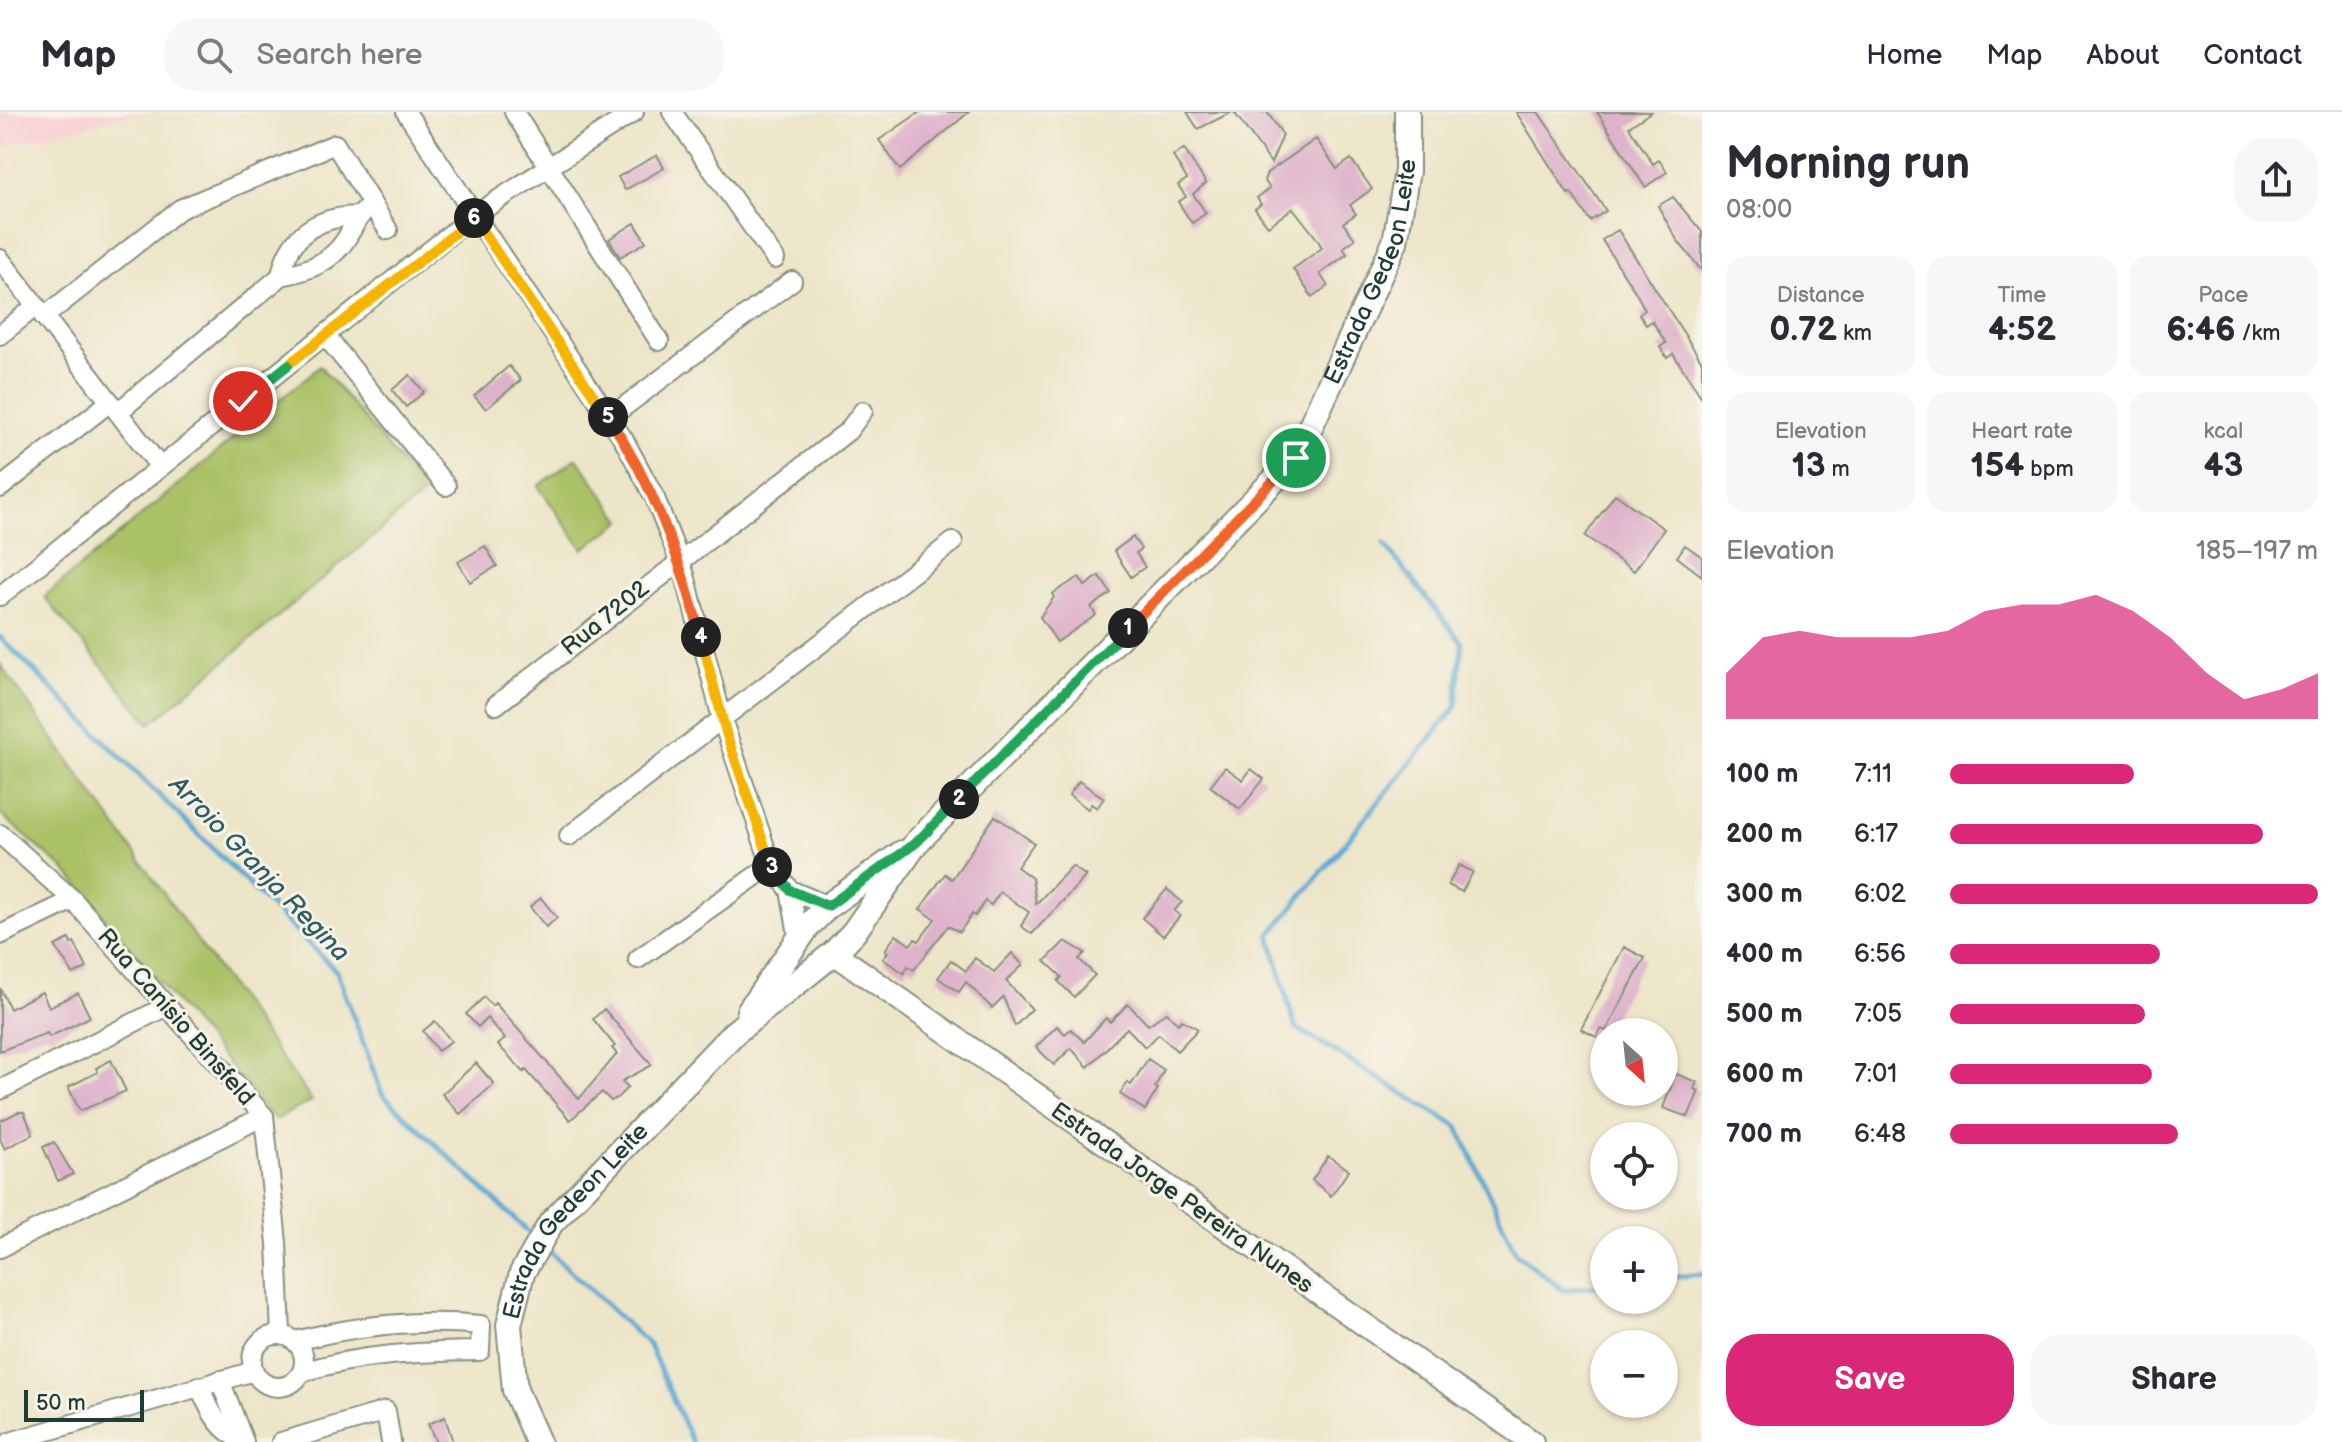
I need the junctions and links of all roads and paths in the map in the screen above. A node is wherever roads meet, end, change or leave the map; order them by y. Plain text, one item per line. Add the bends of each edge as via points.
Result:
1 (406, 112) edge
2 (514, 112) edge
3 (634, 112) edge
4 (672, 112) edge
5 (1407, 112) edge
6 (549, 167) junction
7 (372, 204) junction
8 (357, 216) junction
9 (473, 216) junction
10 (388, 230) dead end
11 (0, 259) edge
12 (775, 259) dead end
13 (281, 276) junction
14 (792, 281) dead end
15 (40, 312) junction
16 (0, 335) edge
17 (325, 335) junction
18 (659, 341) dead end
19 (114, 407) junction
20 (863, 411) dead end
21 (609, 418) junction
22 (160, 467) junction
23 (446, 486) dead end
24 (0, 488) edge
25 (953, 542) dead end
26 (679, 559) junction
27 (0, 596) edge
28 (496, 705) dead end
29 (722, 719) junction
30 (0, 834) edge
31 (569, 836) dead end
32 (916, 843) junction
33 (771, 865) junction
34 (790, 890) junction
35 (73, 900) junction
36 (828, 906) junction
37 (854, 932) junction
38 (0, 935) edge
39 (799, 940) junction
40 (638, 959) dead end
41 (824, 959) junction
42 (167, 1006) junction
43 (734, 1033) junction
44 (0, 1090) edge
45 (264, 1116) junction
46 (0, 1248) edge
47 (288, 1338) junction
48 (254, 1371) junction
49 (302, 1372) junction
50 (220, 1380) junction
51 (199, 1386) junction
52 (244, 1441) edge
53 (10, 1442) edge
54 (281, 1442) edge
55 (391, 1442) edge
56 (538, 1442) edge
57 (1532, 1442) edge

1 - 9 street
2 - 6 street
3 - 6 street
4 - 12 street
5 - 32 main road, Estrada Gedeon Leite via 1407,171 1395,242 1296,458
6 - 9 street
6 - 18 street
7 - 8 street
7 - 10 street
7 - 15 street via 335,144 180,209
8 - 13 street via 329,259
8 - 13 street via 334,216 310,226 293,242
9 - 17 street
9 - 21 street
11 - 15 street
13 - 19 street
14 - 21 street
15 - 16 street
15 - 19 street
17 - 22 street
17 - 23 street
19 - 22 street
19 - 24 street
20 - 26 street, Rua 7202 via 848,431
21 - 26 street via 655,498
22 - 27 street
25 - 29 street
26 - 28 street, Rua 7202
26 - 29 street
29 - 31 street
29 - 33 street
30 - 35 street, Rua Canísio Binsfeld
32 - 36 main road, Estrada Gedeon Leite
32 - 37 main road, Estrada Gedeon Leite
33 - 34 street
33 - 40 street
34 - 36 street
34 - 39 street
35 - 38 street
35 - 42 street, Rua Canísio Binsfeld
36 - 37 main road via 845,915
36 - 39 main road, Estrada Gedeon Leite
37 - 41 main road, Estrada Gedeon Leite
39 - 41 main road via 806,962
39 - 43 main road, Estrada Gedeon Leite
41 - 43 main road, Estrada Gedeon Leite
41 - 57 street, Estrada Jorge Pereira Nunes
42 - 44 street
42 - 45 street, Rua Canísio Binsfeld
43 - 56 main road, Estrada Gedeon Leite via 551,1223 522,1273 509,1325 510,1358 515,1390
45 - 46 street
45 - 47 street, Rua Canísio Binsfeld
47 - 48 street via 266,1337 255,1348
47 - 49 street via 305,1356
47 - 49 street via 399,1322 481,1325 480,1351 396,1353
48 - 49 street via 265,1384 282,1387
48 - 50 street
50 - 51 street
50 - 52 street
51 - 52 street via 213,1416 228,1434
51 - 53 street
54 - 55 street via 386,1411

